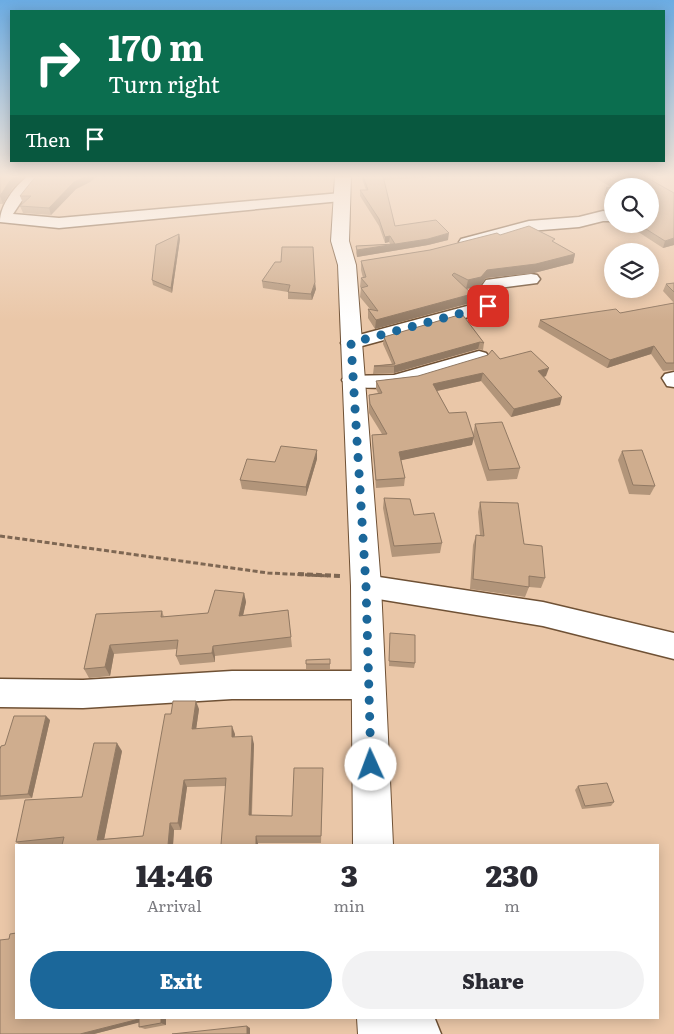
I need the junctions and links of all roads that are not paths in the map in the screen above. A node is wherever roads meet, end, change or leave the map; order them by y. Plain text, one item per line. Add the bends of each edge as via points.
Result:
1 (341, 224) edge
2 (551, 224) edge
3 (454, 246) edge
4 (531, 279) dead end
5 (351, 343) junction
6 (479, 357) edge
7 (352, 380) junction
8 (366, 582) junction
9 (674, 646) edge
10 (368, 685) junction
11 (0, 693) edge
12 (373, 844) edge

1 - 5 street via 340,240 356,264
2 - 3 street via 529,226
4 - 5 street via 492,284 490,287 496,301 488,306
5 - 7 street
6 - 7 street via 396,381
7 - 8 street
8 - 9 street via 543,614
8 - 10 street
10 - 11 street via 232,685 83,694
10 - 12 street

